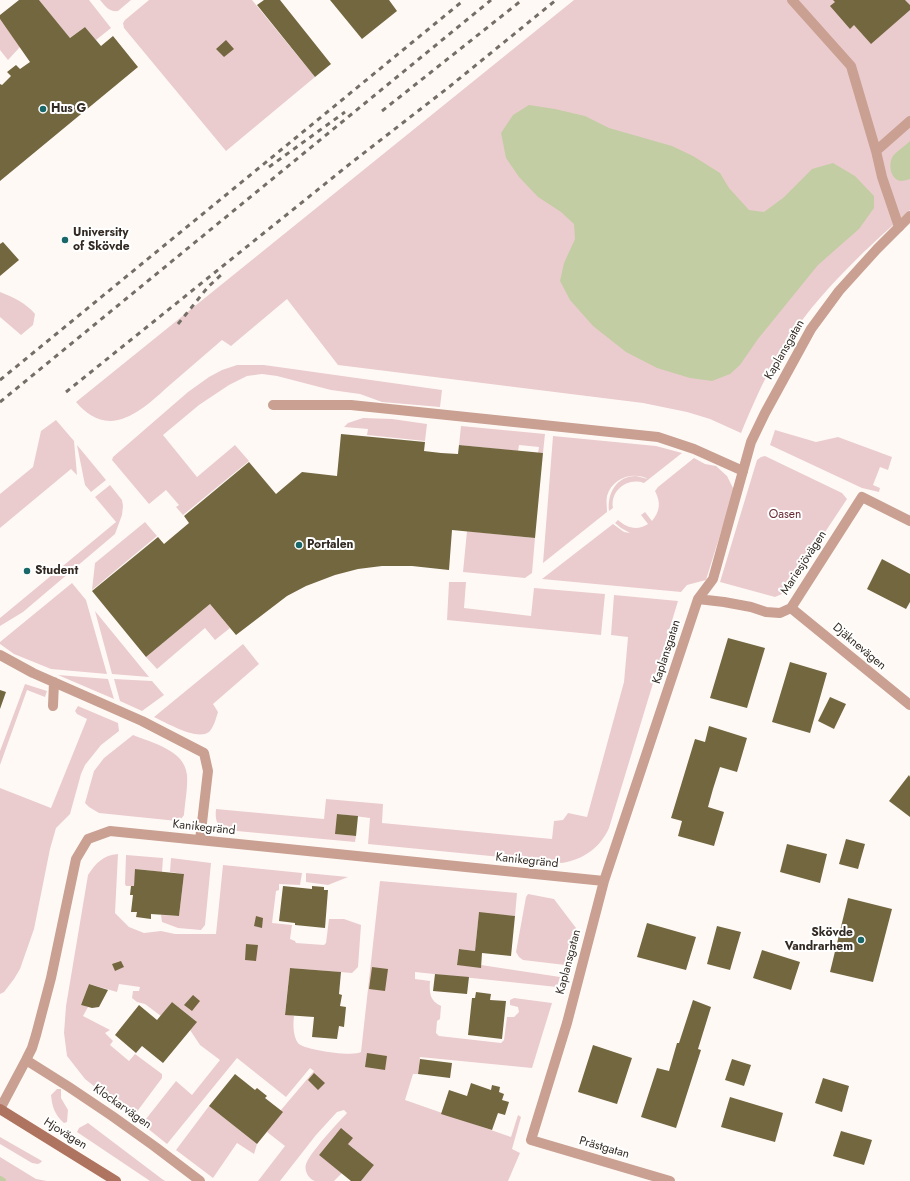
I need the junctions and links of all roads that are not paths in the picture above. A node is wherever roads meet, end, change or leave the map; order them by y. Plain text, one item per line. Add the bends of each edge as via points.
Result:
1 (792, 0) edge
2 (910, 121) edge
3 (876, 151) junction
4 (910, 216) edge
5 (899, 227) junction
6 (273, 405) dead end
7 (743, 471) junction
8 (910, 521) edge
9 (698, 599) junction
10 (791, 608) junction
11 (0, 655) edge
12 (54, 682) junction
13 (910, 705) edge
14 (53, 706) dead end
15 (200, 840) junction
16 (604, 882) junction
17 (26, 1060) junction
18 (0, 1109) edge
19 (531, 1140) joint
20 (116, 1181) edge
21 (200, 1181) edge
22 (670, 1181) edge

1 - 3 street via 851,66
2 - 3 street
3 - 5 street
4 - 5 street, Kaplansgatan
5 - 7 street, Kaplansgatan via 839,291 811,329 765,413 754,436
6 - 7 street via 351,405 658,436
7 - 9 street, Kaplansgatan via 713,580
8 - 10 street, Mariesjövägen via 862,497
9 - 10 street, Mariesjövägen via 751,607 766,612 780,613
9 - 16 street, Kaplansgatan
10 - 13 street, Djäknevägen
11 - 12 street
12 - 14 street
12 - 15 street via 142,721 204,753 208,771
15 - 16 street, Kanikegränd
15 - 17 street, Kanikegränd via 110,831 88,839 76,859 51,978 36,1035
16 - 19 street, Kaplansgatan via 567,1023
17 - 18 street, Kanikegränd
17 - 21 street, Klockarvägen via 130,1127
18 - 20 main road, Hjovägen
19 - 22 street, Prästgatan

